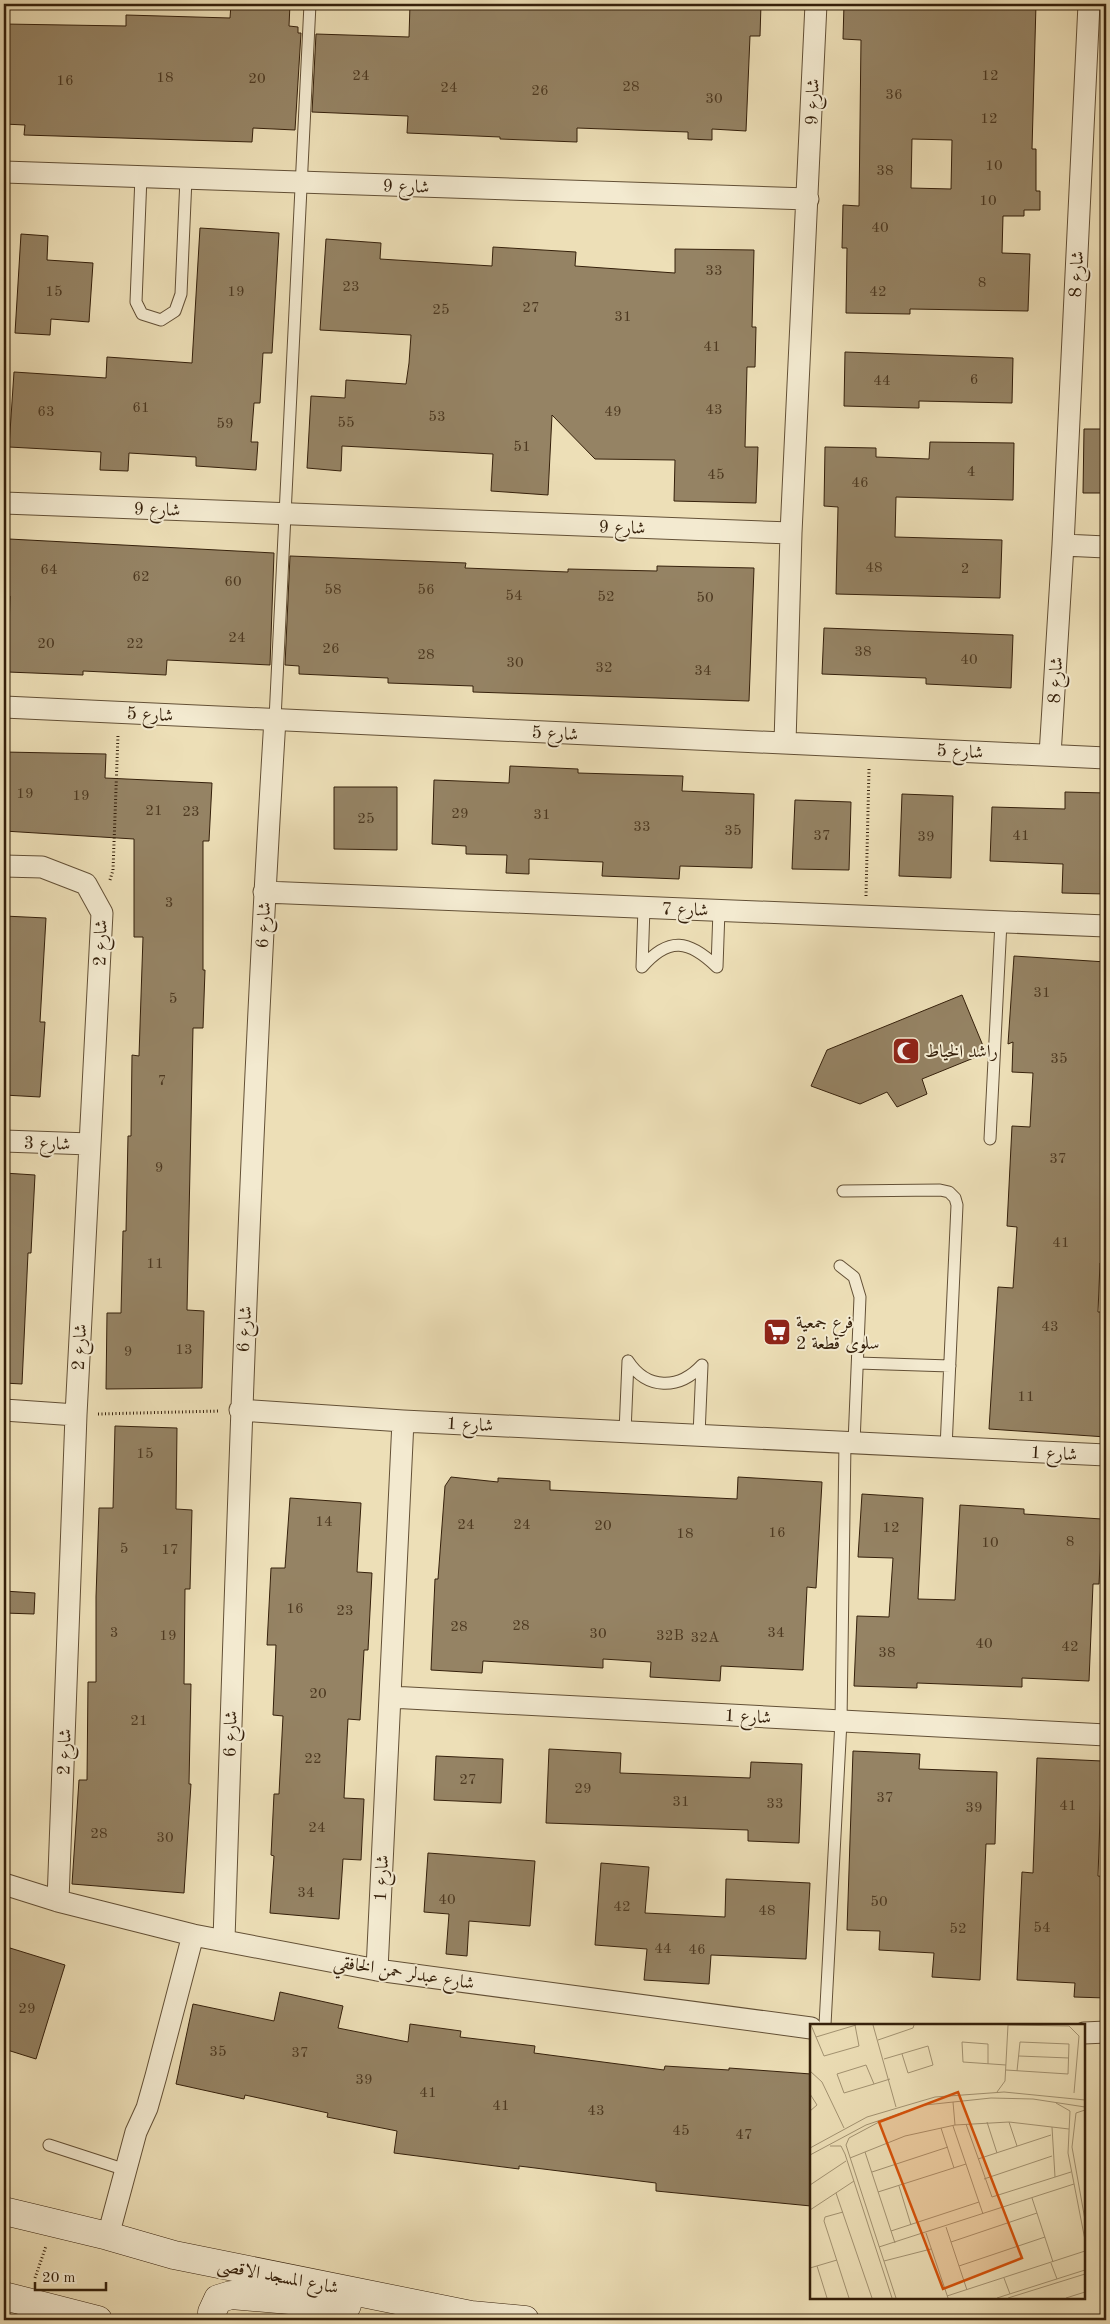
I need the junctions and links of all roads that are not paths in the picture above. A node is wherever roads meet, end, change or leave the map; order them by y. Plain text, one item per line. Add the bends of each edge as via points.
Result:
1 (310, 4) edge
2 (816, 4) edge
3 (1089, 4) edge
4 (4, 172) edge
5 (141, 176) junction
6 (186, 178) junction
7 (302, 182) junction
8 (808, 199) junction
9 (4, 503) edge
10 (286, 514) junction
11 (791, 533) junction
12 (1063, 545) junction
13 (1106, 547) edge
14 (4, 707) edge
15 (275, 720) junction
16 (785, 743) junction
17 (1050, 755) junction
18 (1106, 758) edge
19 (4, 866) edge
20 (264, 892) junction
21 (644, 907) junction
22 (719, 910) junction
23 (1001, 922) junction
24 (1106, 926) edge
25 (990, 1139) dead end
26 (4, 1141) edge
27 (90, 1144) junction
28 (843, 1191) dead end
29 (840, 1266) dead end
30 (858, 1363) junction
31 (950, 1366) junction
32 (4, 1410) edge
33 (240, 1410) junction
34 (76, 1414) junction
35 (403, 1421) junction
36 (625, 1432) junction
37 (700, 1435) junction
38 (850, 1442) junction
39 (946, 1448) junction
40 (1106, 1455) edge
41 (390, 1697) junction
42 (841, 1721) junction
43 (1106, 1735) edge
44 (4, 1884) edge
45 (58, 1901) junction
46 (193, 1935) junction
47 (224, 1940) junction
48 (376, 1970) junction
49 (825, 2024) edge
50 (810, 2028) edge
51 (1085, 2032) edge
52 (1106, 2032) edge
53 (49, 2145) dead end
54 (126, 2170) junction
55 (4, 2211) edge
56 (108, 2236) junction
57 (15, 2299) edge
58 (471, 2315) junction
59 (98, 2320) edge
60 (213, 2320) edge
61 (525, 2320) edge

1 - 7 lane
2 - 8 street, شارع 9
3 - 12 street, شارع 8
4 - 5 street, شارع 9
5 - 6 street, شارع 9
5 - 6 lane via 136,302 142,314 161,320 175,311 181,294
6 - 7 street, شارع 9
7 - 8 street, شارع 9
7 - 10 lane
8 - 11 street, شارع 9
9 - 10 street, شارع 9
10 - 11 street, شارع 9
10 - 15 lane
11 - 16 street, شارع 9
12 - 13 street
12 - 17 street, شارع 8
14 - 15 street, شارع 5
15 - 16 street, شارع 5
15 - 20 street, شارع 6
16 - 17 street, شارع 5
17 - 18 street, شارع 5
19 - 27 street, شارع 2 via 42,867 86,884 102,913
20 - 21 street, شارع 7
20 - 33 street, شارع 6
21 - 22 street, شارع 7
21 - 22 lane via 642,967 658,951 674,946 692,947 717,967
22 - 23 street, شارع 7
23 - 24 street, شارع 7
23 - 25 lane
26 - 27 street, شارع 3
27 - 34 street, شارع 2
28 - 31 lane via 940,1190 955,1198
29 - 30 lane via 854,1277 858,1285
30 - 31 lane
30 - 38 lane
31 - 39 lane
32 - 34 street
33 - 35 street, شارع 1
33 - 47 street, شارع 6
34 - 45 street, شارع 2
35 - 36 street, شارع 1
35 - 41 street, شارع 1
36 - 37 street, شارع 1
36 - 37 lane via 628,1361 636,1373 657,1382 685,1380 702,1365
37 - 38 street, شارع 1
38 - 39 street, شارع 1
38 - 42 lane
39 - 40 street, شارع 1
41 - 42 street, شارع 1
41 - 48 street, شارع 1
42 - 43 street, شارع 1
42 - 49 lane
44 - 45 street, شارع عبدلر حمن الخافقي
45 - 46 street, شارع عبدلر حمن الخافقي
46 - 47 street, شارع عبدلر حمن الخافقي
46 - 54 street via 154,2084
47 - 48 street, شارع عبدلر حمن الخافقي
48 - 50 street, شارع عبدلر حمن الخافقي
51 - 52 street
53 - 54 lane
54 - 56 street
55 - 56 main road, شارع المسجد الاقصى
56 - 58 main road, شارع المسجد الاقصى via 174,2255
57 - 59 main road
58 - 60 main road via 230,2295 218,2299 212,2312
58 - 61 main road, شارع المسجد الاقصى

